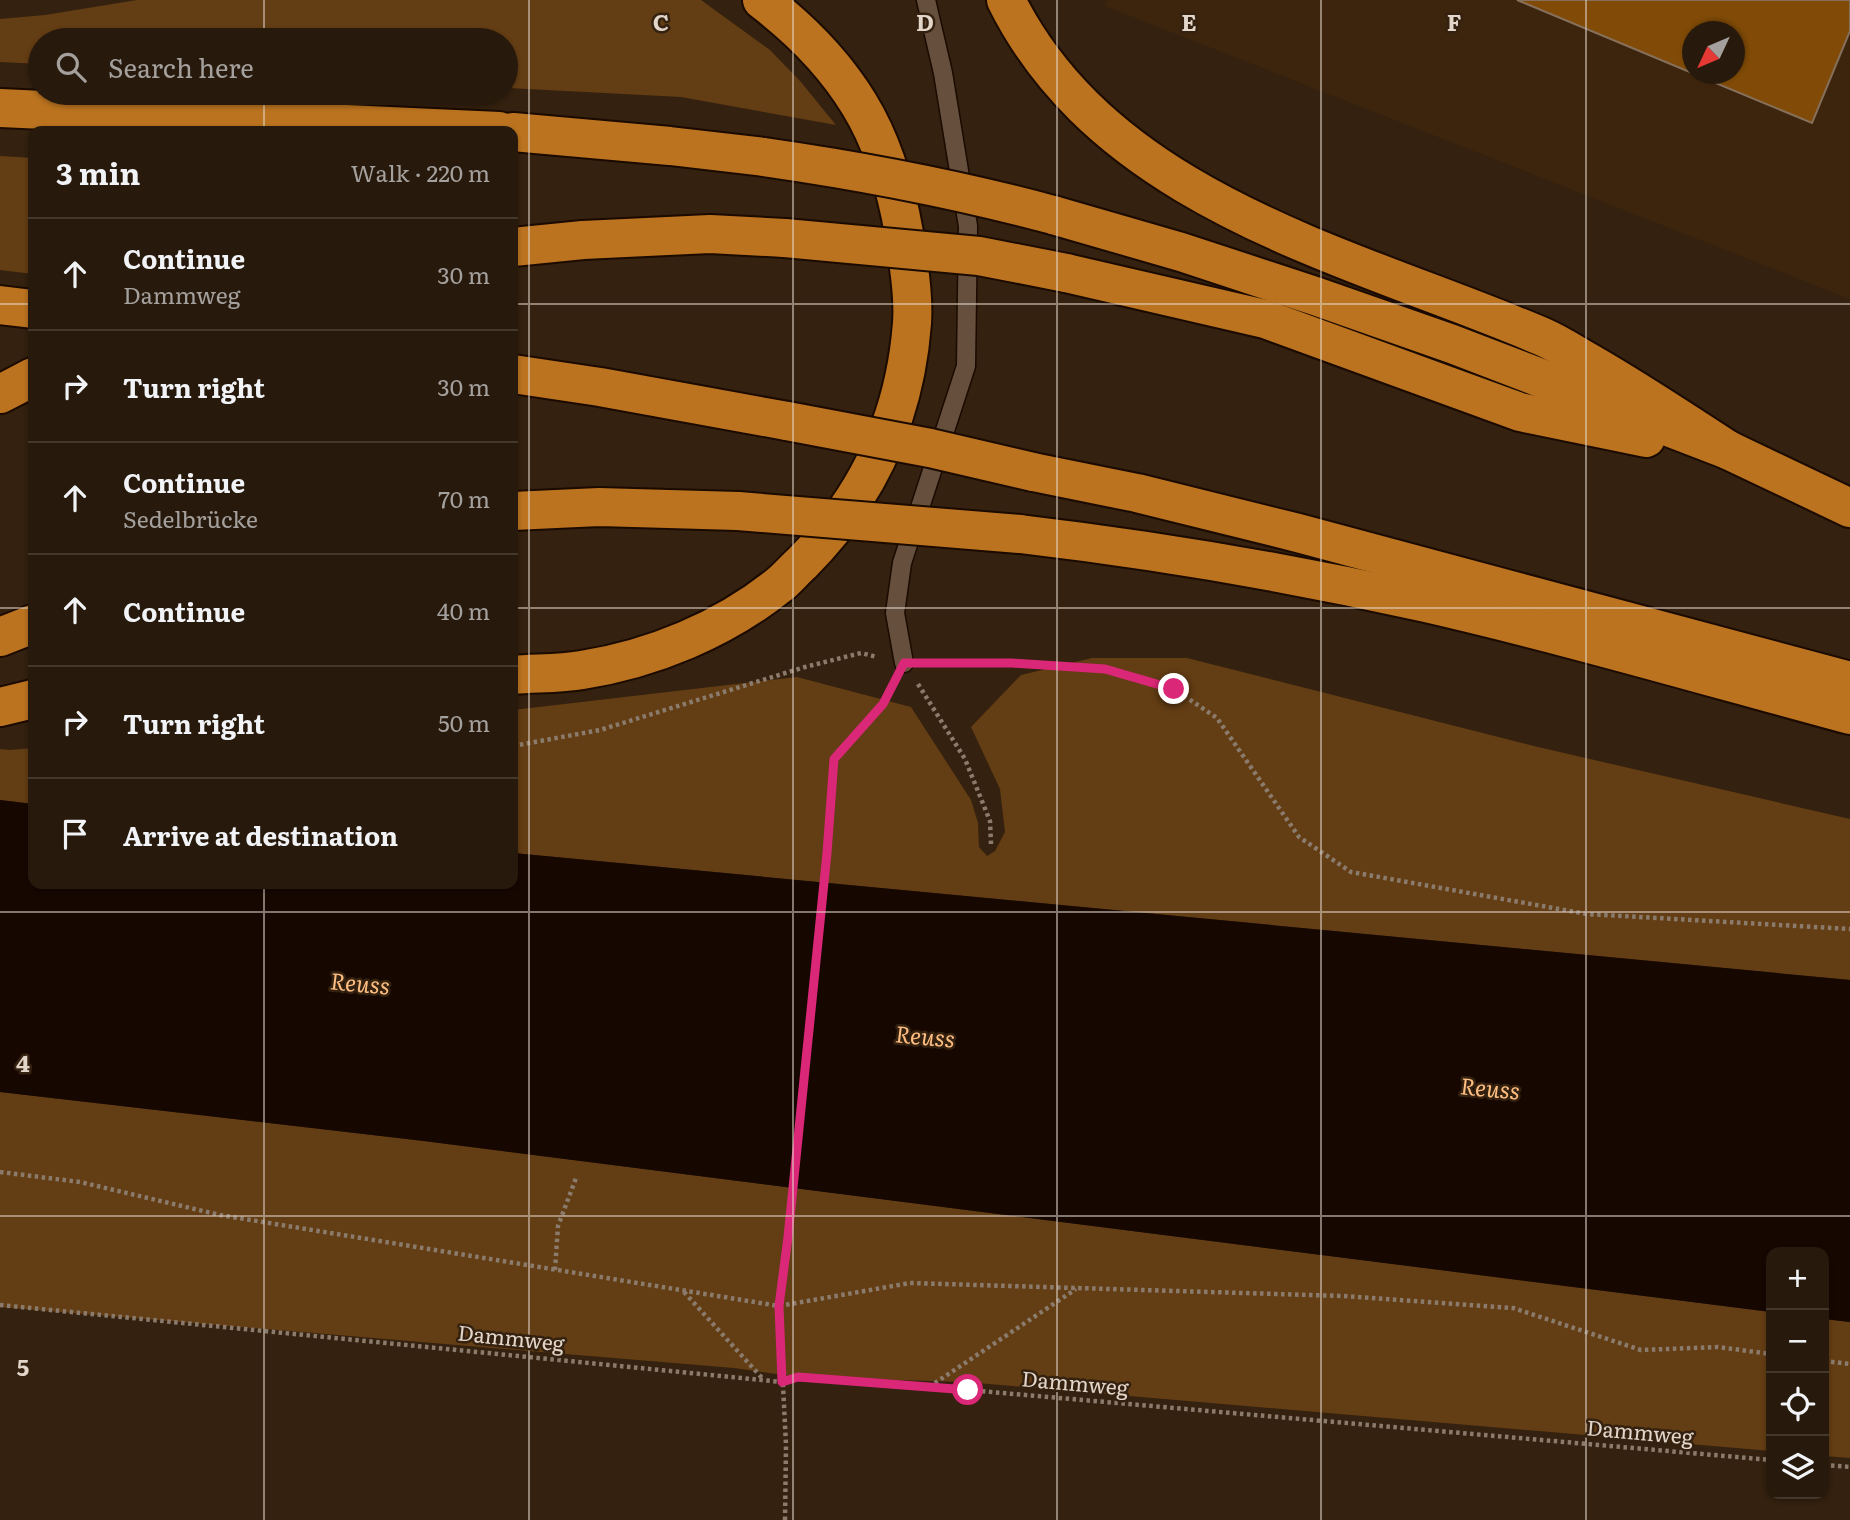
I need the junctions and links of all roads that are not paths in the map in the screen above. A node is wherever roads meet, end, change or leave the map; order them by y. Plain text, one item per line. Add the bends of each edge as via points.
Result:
1 (762, 0) edge
2 (926, 0) edge
3 (1006, 0) edge
4 (0, 108) edge
5 (391, 126) edge
6 (518, 132) edge
7 (518, 246) edge
8 (0, 305) edge
9 (28, 308) edge
10 (28, 309) edge
11 (0, 311) edge
12 (518, 375) edge
13 (28, 380) edge
14 (0, 394) edge
15 (1728, 450) junction
16 (1850, 508) edge
17 (518, 511) edge
18 (28, 626) edge
19 (0, 637) edge
20 (904, 663) road end
21 (518, 675) edge
22 (1850, 681) edge
23 (28, 700) edge
24 (0, 707) edge
25 (1850, 715) edge

1 - 21 highway via 833,66 859,105 891,174 908,260 912,321 905,379 894,418 879,457 854,500 821,543 780,584 732,618 643,656 581,670
2 - 20 lane via 968,226 967,366 902,563 895,613
3 - 15 highway via 1041,58 1076,97 1130,148 1170,174 1300,243 1546,338 1634,388
4 - 5 highway
6 - 15 highway, bridge via 764,157 985,197 1181,252 1352,309
7 - 15 highway, bridge via 710,234 979,256 1265,319 1520,412
8 - 9 highway
10 - 11 lane
12 - 22 highway, bridge via 930,448 1137,493
13 - 14 highway
15 - 16 highway
17 - 25 highway, bridge via 738,511 1078,541 1266,570 1426,603
18 - 19 highway
23 - 24 highway

